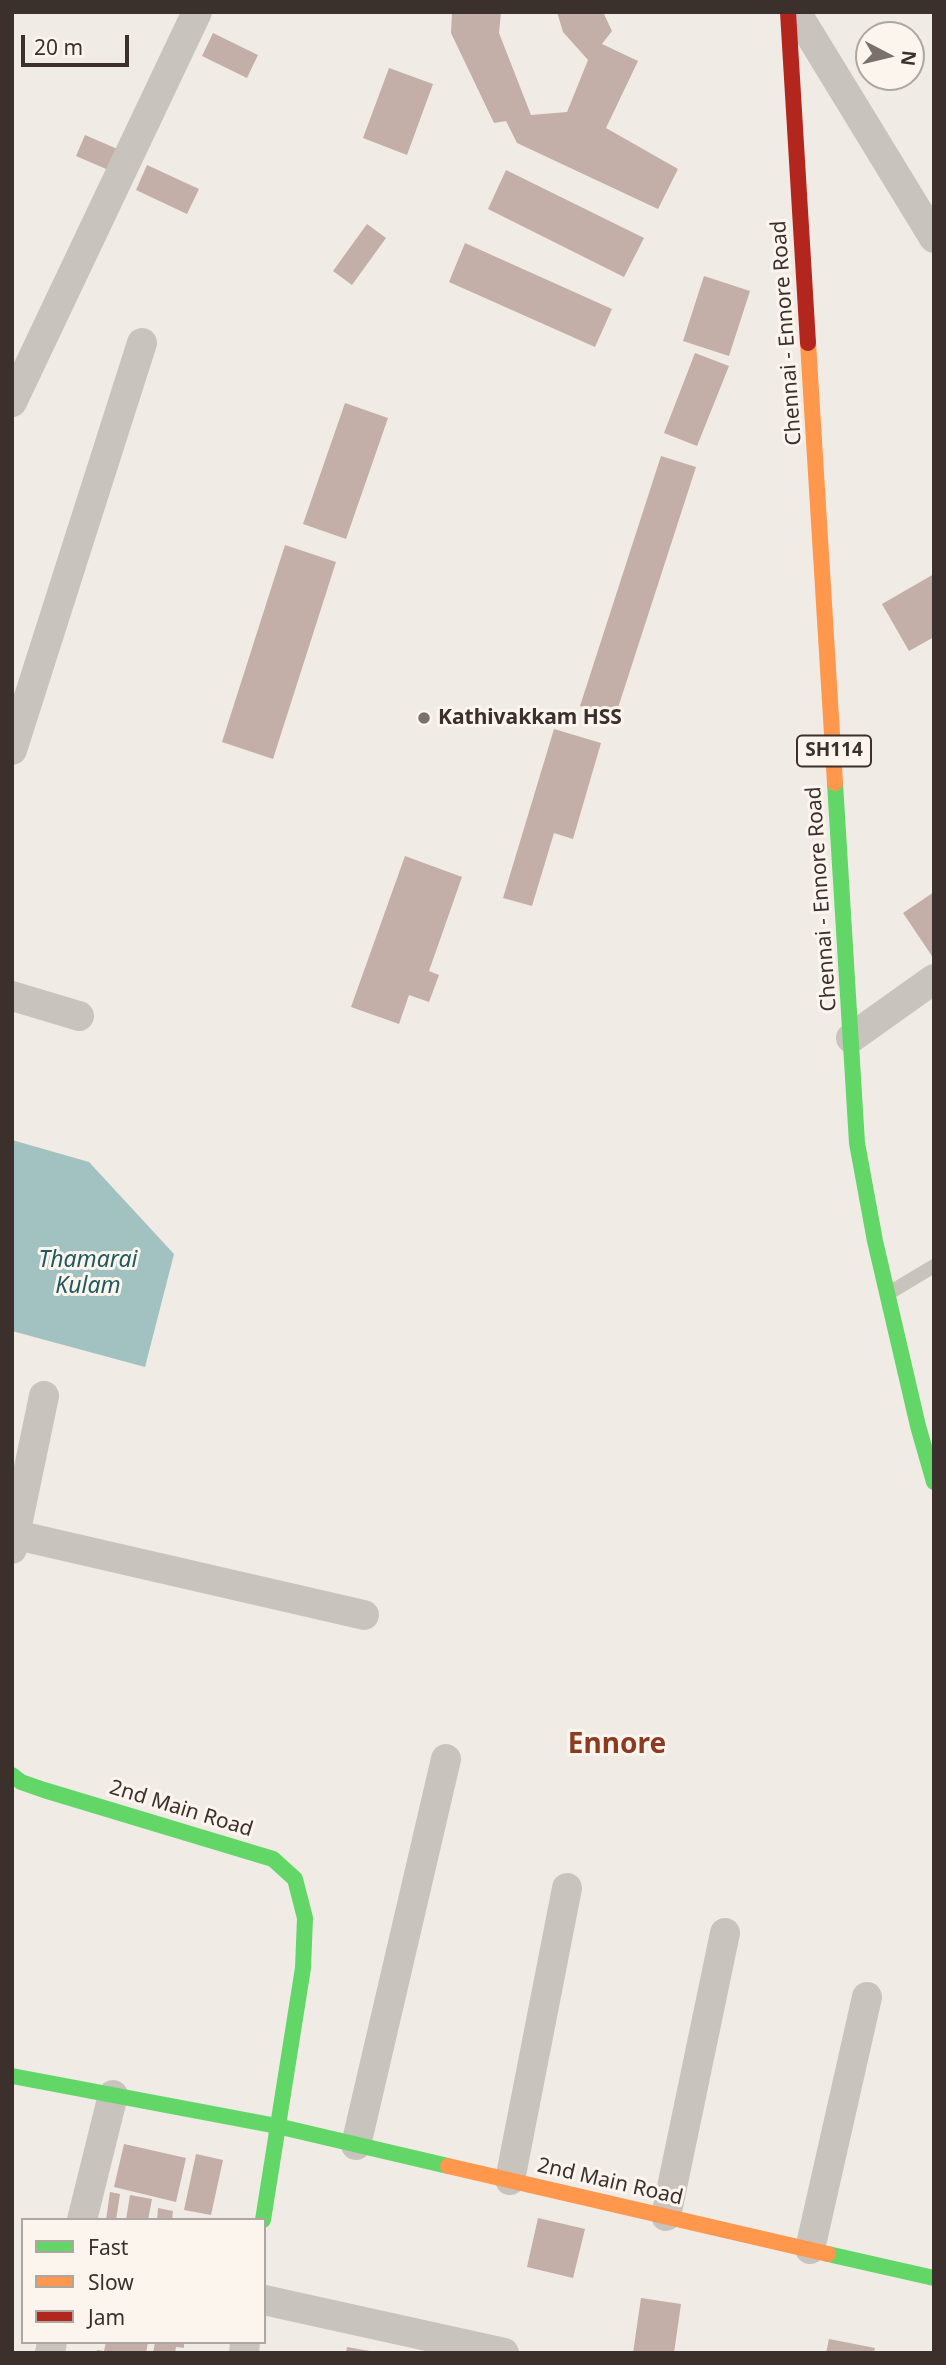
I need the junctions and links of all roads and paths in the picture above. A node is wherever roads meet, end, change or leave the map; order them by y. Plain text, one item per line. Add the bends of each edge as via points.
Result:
1 (197, 12) edge
2 (788, 12) edge
3 (796, 12) edge
4 (934, 238) edge
5 (142, 343) dead end
6 (12, 402) edge
7 (12, 750) edge
8 (934, 979) edge
9 (12, 996) edge
10 (79, 1016) dead end
11 (851, 1038) junction
12 (934, 1266) edge
13 (888, 1294) junction
14 (44, 1396) dead end
15 (934, 1482) edge
16 (13, 1539) edge
17 (364, 1615) dead end
18 (446, 1759) dead end
19 (12, 1775) edge
20 (567, 1888) dead end
21 (725, 1933) dead end
22 (867, 1997) dead end
23 (12, 2076) edge
24 (113, 2095) junction
25 (276, 2126) junction
26 (356, 2145) junction
27 (510, 2180) junction
28 (666, 2216) junction
29 (82, 2218) edge
30 (263, 2218) edge
31 (810, 2249) junction
32 (934, 2278) edge
33 (266, 2300) edge
34 (503, 2353) edge

1 - 6 street
2 - 11 street, Chennai - Ennore Road / SH114
3 - 4 street
5 - 7 street
8 - 11 street
9 - 10 street
11 - 13 street, Chennai - Ennore Road / SH114 via 857,1143
12 - 13 lane
13 - 15 street, Chennai - Ennore Road / SH114
14 - 16 street
16 - 17 street
18 - 26 street
19 - 25 street, 2nd Main Road via 44,1790 273,1859 295,1879 304,1918 303,1968
20 - 27 street
21 - 28 street
22 - 31 street
23 - 24 street, 2nd Main Road
24 - 25 street, 2nd Main Road
24 - 29 street
25 - 26 street, 2nd Main Road
25 - 30 street
26 - 27 street, 2nd Main Road
27 - 28 street, 2nd Main Road
28 - 31 street, 2nd Main Road
31 - 32 street, 2nd Main Road
33 - 34 street

